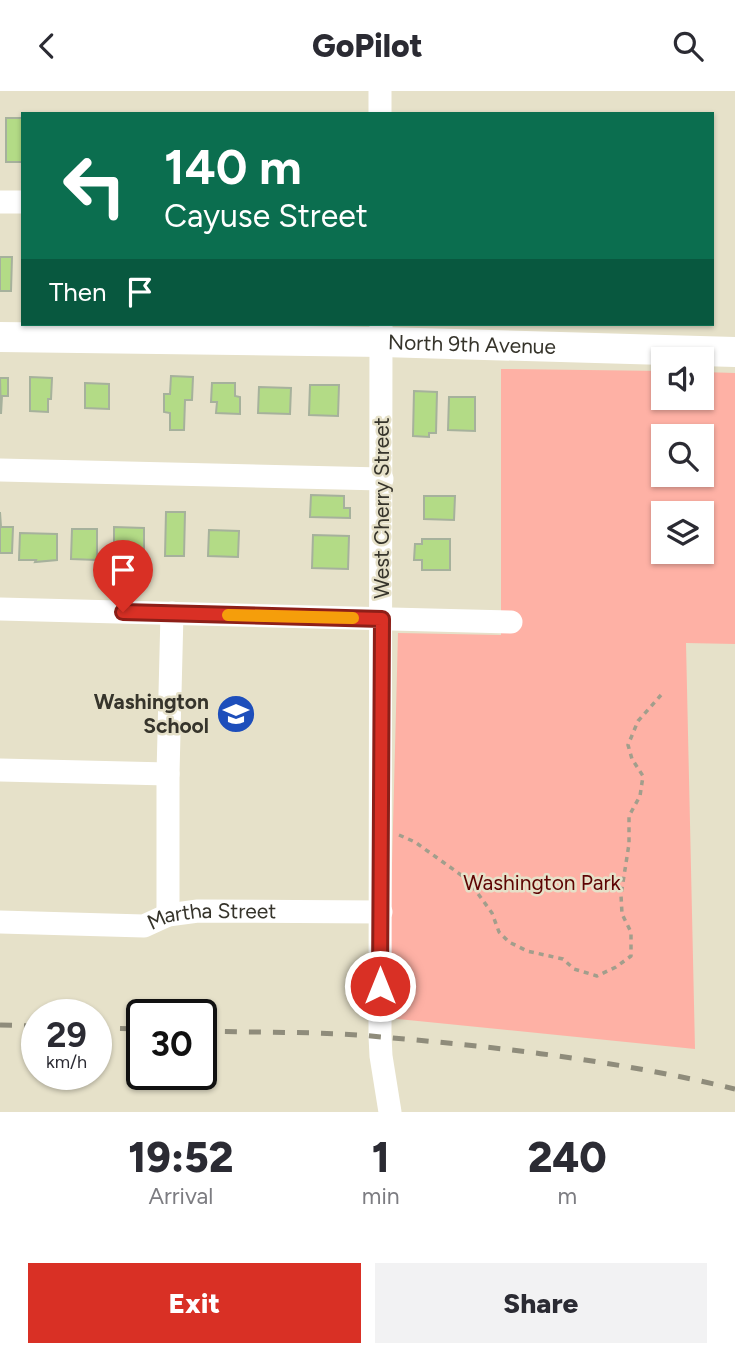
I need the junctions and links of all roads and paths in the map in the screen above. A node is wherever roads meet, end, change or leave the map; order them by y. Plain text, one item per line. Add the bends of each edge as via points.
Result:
1 (380, 91) edge
2 (380, 112) edge
3 (0, 202) edge
4 (21, 202) edge
5 (382, 333) edge
6 (0, 337) edge
7 (735, 352) edge
8 (0, 470) edge
9 (382, 479) junction
10 (0, 609) edge
11 (172, 613) junction
12 (382, 619) junction
13 (511, 622) dead end
14 (661, 695) dead end
15 (0, 770) edge
16 (168, 774) junction
17 (381, 827) junction
18 (381, 912) junction
19 (168, 915) junction
20 (0, 922) edge
21 (390, 1112) edge

1 - 2 street
3 - 4 street
5 - 6 main road, North 9th Avenue
5 - 7 main road, North 9th Avenue
5 - 9 street, West Cherry Street
8 - 9 street
9 - 12 street, West Cherry Street
10 - 11 street
11 - 12 street
11 - 16 street
12 - 13 street
12 - 17 street, West Cherry Street
14 - 17 path via 638,721 628,745 643,776 640,796 629,816 621,895 622,914 631,932 631,955 607,972 597,976 574,969 563,959 509,942 468,880 415,842
15 - 16 street
16 - 19 street
17 - 18 street, West Cherry Street
18 - 19 street, Martha Street via 198,911
18 - 21 street, West Cherry Street via 380,1046
19 - 20 street, Martha Street via 144,926

